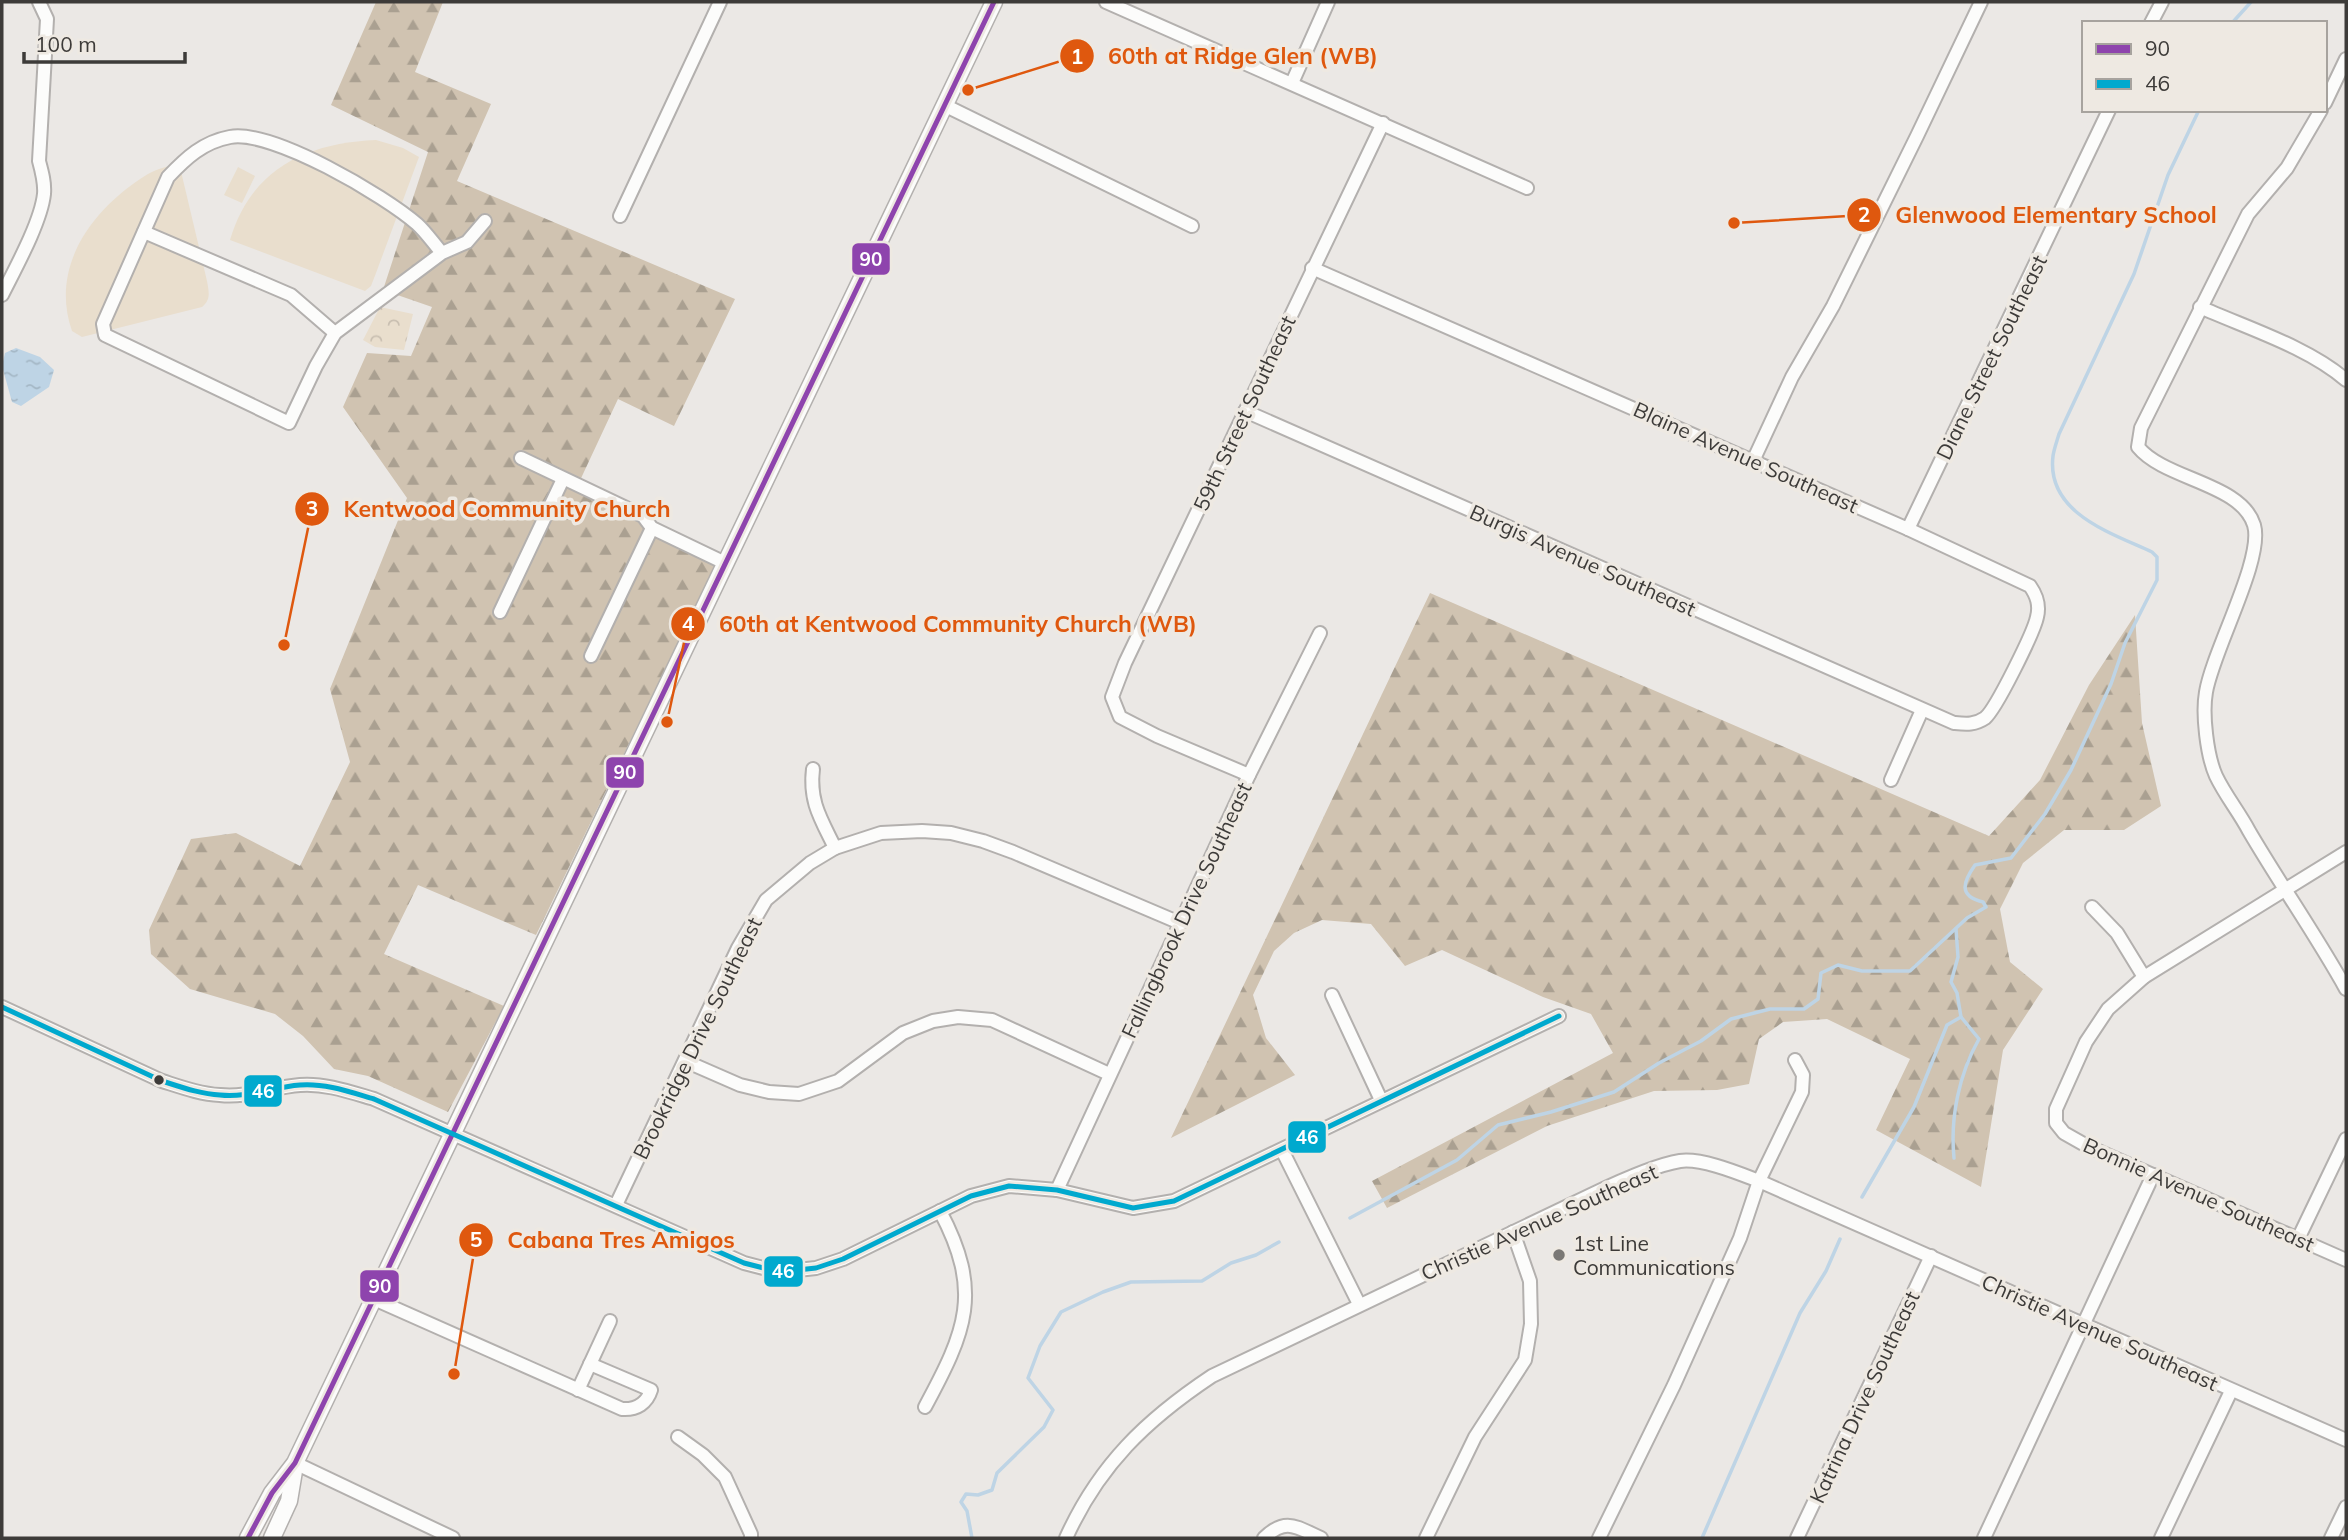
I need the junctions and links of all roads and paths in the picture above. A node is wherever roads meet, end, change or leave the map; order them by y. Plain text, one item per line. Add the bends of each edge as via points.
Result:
1 (39, 2) edge
2 (720, 2) edge
3 (994, 2) edge
4 (1106, 2) edge
5 (1328, 2) edge
6 (1981, 2) edge
7 (2161, 2) edge
8 (2152, 21) edge
9 (2346, 59) edge
10 (1292, 83) junction
11 (2327, 99) edge
12 (944, 105) junction
13 (2108, 112) edge
14 (2321, 112) edge
15 (1383, 123) junction
16 (1527, 188) dead end
17 (620, 216) dead end
18 (485, 221) dead end
19 (1192, 226) dead end
20 (144, 232) junction
21 (442, 253) junction
22 (1312, 268) junction
23 (2, 295) edge
24 (2200, 307) junction
25 (335, 333) junction
26 (2346, 380) edge
27 (1245, 411) junction
28 (521, 458) dead end
29 (1753, 461) junction
30 (563, 478) junction
31 (652, 527) junction
32 (1908, 529) junction
33 (725, 563) junction
34 (500, 612) dead end
35 (1320, 633) dead end
36 (591, 656) dead end
37 (1922, 710) junction
38 (1973, 724) joint
39 (813, 769) dead end
40 (1249, 775) junction
41 (1891, 780) dead end
42 (835, 848) junction
43 (2346, 852) edge
44 (2285, 891) junction
45 (2092, 907) dead end
46 (1180, 923) junction
47 (2144, 977) junction
48 (2346, 989) edge
49 (1332, 995) dead end
50 (2, 1007) edge
51 (1559, 1016) dead end
52 (1795, 1060) dead end
53 (685, 1061) junction
54 (1109, 1074) junction
55 (1381, 1100) junction
56 (454, 1134) junction
57 (2346, 1139) edge
58 (1282, 1150) junction
59 (2153, 1175) junction
60 (1759, 1181) junction
61 (1057, 1190) junction
62 (616, 1205) junction
63 (940, 1211) junction
64 (1513, 1233) junction
65 (2298, 1238) junction
66 (1931, 1256) junction
67 (2346, 1260) edge
68 (374, 1299) junction
69 (1359, 1304) junction
70 (610, 1321) dead end
71 (2085, 1324) junction
72 (590, 1364) junction
73 (578, 1390) junction
74 (2231, 1391) junction
75 (925, 1407) dead end
76 (678, 1437) dead end
77 (2346, 1440) edge
78 (295, 1463) junction
79 (2346, 1507) edge
80 (248, 1538) edge
81 (272, 1538) edge
82 (453, 1538) edge
83 (751, 1538) edge
84 (1066, 1538) edge
85 (1264, 1538) edge
86 (1321, 1538) edge
87 (1426, 1538) edge
88 (1599, 1538) edge
89 (1797, 1538) edge
90 (1984, 1538) edge
91 (2161, 1538) edge
92 (2331, 1538) edge

1 - 23 street via 47,19 39,161 44,194
2 - 17 street
3 - 12 main road
4 - 10 street
5 - 10 street
6 - 29 street
7 - 8 street
9 - 11 street
10 - 15 street
12 - 19 street
12 - 33 main road
13 - 32 street, Diane Street Southeast
14 - 24 street via 2287,168 2248,214
15 - 16 street
15 - 22 street, 59th Street Southeast
18 - 21 street via 467,242
20 - 21 street via 168,177 205,145 232,136 264,140 350,177 418,225
20 - 25 street via 291,295
20 - 25 street via 103,324 111,340 289,423
21 - 25 street
22 - 27 street, 59th Street Southeast
22 - 29 street, Blaine Avenue Southeast
24 - 26 street via 2332,368
24 - 44 street via 2141,428 2138,447 2147,458 2242,506 2253,524 2256,541 2250,563 2205,695 2207,738 2216,775
27 - 37 street, Burgis Avenue Southeast
27 - 40 street, 59th Street Southeast via 1112,697 1120,717
28 - 30 street
29 - 32 street, Blaine Avenue Southeast
30 - 31 street via 643,516
30 - 34 street
31 - 33 street
31 - 36 street
32 - 38 street, Blaine Avenue Southeast via 2030,586 2038,597 2037,617 1998,700 1987,716
33 - 56 main road
35 - 40 street, Fallingbrook Drive Southeast
37 - 38 street, Burgis Avenue Southeast via 1954,723
37 - 41 street
39 - 42 street via 815,808
40 - 46 street, Fallingbrook Drive Southeast
42 - 46 street, Brookridge Drive Southeast via 881,833 951,832 1013,852
42 - 53 street, Brookridge Drive Southeast via 766,900
43 - 44 street
44 - 47 street
44 - 48 street
45 - 47 street via 2117,933
46 - 54 street, Fallingbrook Drive Southeast
47 - 59 street, Bonnie Avenue Southeast via 2108,1009 2087,1042 2056,1109 2056,1123 2064,1133
49 - 55 street
50 - 56 street via 190,1090 220,1096 323,1086 374,1099
51 - 55 street
52 - 60 street via 1803,1075 1802,1092
53 - 54 street via 740,1084 799,1094 838,1081 903,1033 958,1017 992,1020
53 - 62 street, Brookridge Drive Southeast
54 - 61 street, Fallingbrook Drive Southeast
55 - 58 street
56 - 62 street
56 - 68 main road
57 - 65 street
58 - 61 street via 1174,1201 1133,1208
58 - 69 street
59 - 65 street, Bonnie Avenue Southeast
59 - 71 street
60 - 64 street, Christie Avenue Southeast via 1722,1167 1681,1161 1630,1177
60 - 66 street, Christie Avenue Southeast
60 - 88 street via 1740,1238
61 - 63 street via 1009,1186 971,1196
62 - 63 street via 744,1263 779,1272 843,1259
63 - 75 street via 965,1272 965,1312 950,1361
64 - 69 street, Christie Avenue Southeast
64 - 87 street via 1530,1281 1531,1324 1525,1360 1475,1437
65 - 67 street, Bonnie Avenue Southeast
66 - 71 street, Christie Avenue Southeast
66 - 89 street, Katrina Drive Southeast
68 - 73 street
68 - 78 main road
69 - 84 street, Christie Avenue Southeast via 1212,1376 1160,1414 1107,1468
70 - 72 street
71 - 74 street, Christie Avenue Southeast
71 - 90 street
72 - 73 street
72 - 73 street via 651,1390 649,1396 632,1410
74 - 77 street, Christie Avenue Southeast
74 - 91 street
76 - 83 street via 725,1477
78 - 80 main road via 272,1493
78 - 81 main road via 289,1501
78 - 82 street
79 - 92 street
85 - 86 street via 1275,1527 1293,1524

